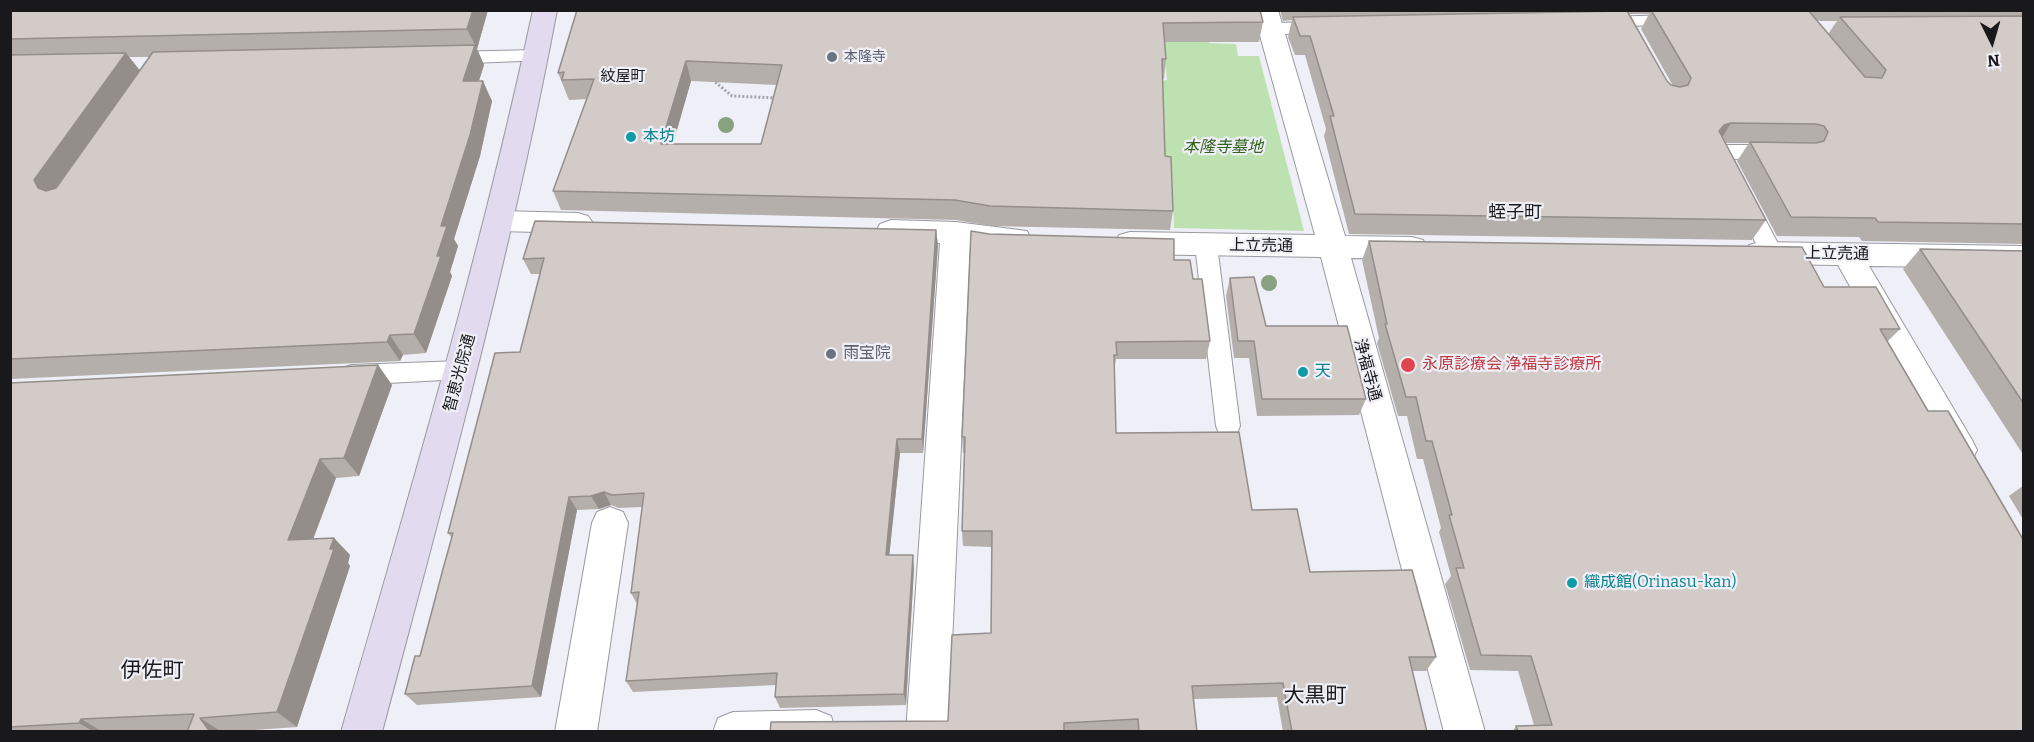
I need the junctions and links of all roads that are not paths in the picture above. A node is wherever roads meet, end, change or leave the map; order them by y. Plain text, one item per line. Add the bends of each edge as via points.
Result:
1 (545, 10) edge
2 (1267, 20) edge
3 (1692, 20) edge
4 (1624, 21) junction
5 (1579, 22) edge
6 (1339, 27) edge
7 (1635, 41) edge
8 (537, 56) junction
9 (435, 59) edge
10 (1791, 153) edge
11 (499, 221) junction
12 (609, 224) edge
13 (861, 231) edge
14 (956, 233) junction
15 (1038, 240) edge
16 (1098, 242) edge
17 (1206, 245) junction
18 (1333, 246) junction
19 (1440, 248) edge
20 (1736, 253) edge
21 (1772, 253) junction
22 (1847, 254) junction
23 (2024, 257) edge
24 (461, 370) junction
25 (329, 376) edge
26 (1228, 426) dead end
27 (1976, 479) edge
28 (610, 523) dead end
29 (847, 729) edge
30 (916, 729) edge
31 (361, 732) edge
32 (576, 732) edge
33 (733, 732) edge
34 (1466, 732) edge

1 - 8 street, 智恵光院通
2 - 6 lane
2 - 18 street, 浄福寺通
3 - 4 lane
4 - 5 lane
4 - 7 lane
8 - 9 lane
8 - 11 street, 智恵光院通
10 - 21 lane via 1719,152
11 - 12 street
11 - 24 street, 智恵光院通
13 - 14 street
14 - 15 street via 990,239
14 - 30 street
16 - 17 street, 上立売通
17 - 18 street, 上立売通
17 - 26 lane
18 - 19 street, 上立売通
18 - 34 street, 浄福寺通
20 - 21 street, 上立売通
21 - 22 street, 上立売通
22 - 23 street, 上立売通
22 - 27 street
24 - 25 lane
24 - 31 street, 智恵光院通
28 - 32 street
29 - 33 street

